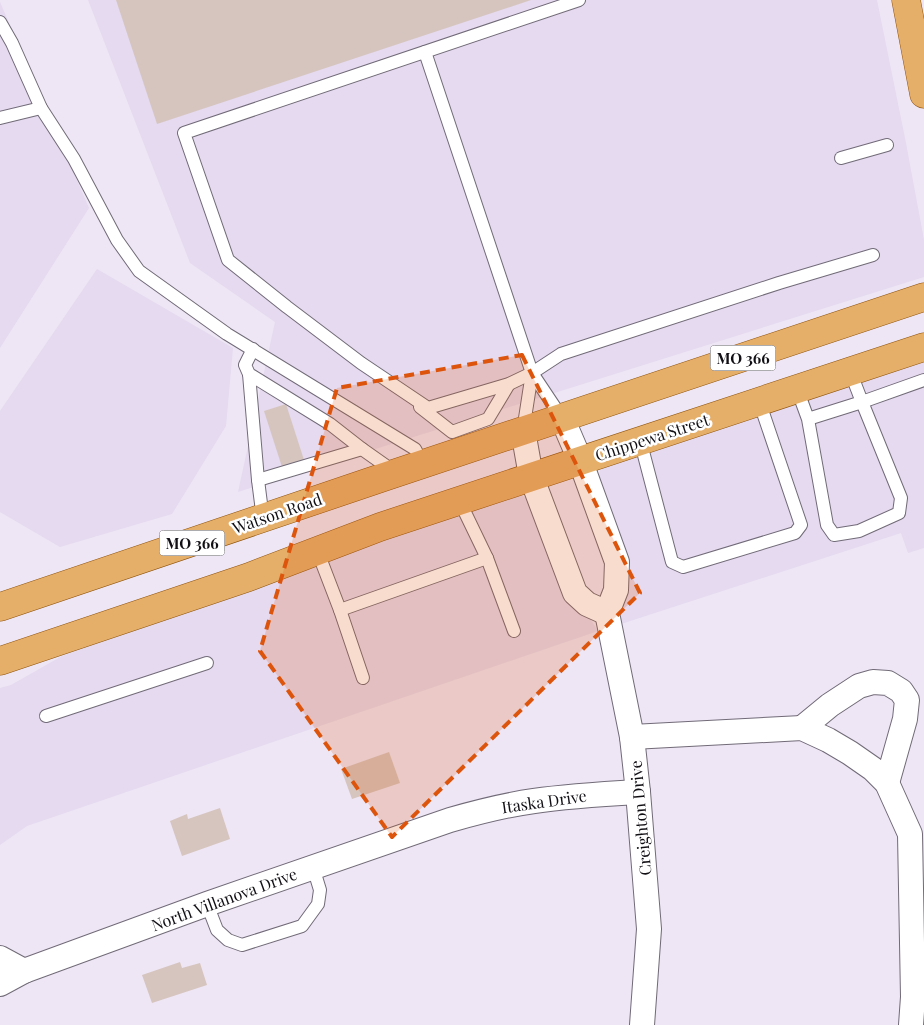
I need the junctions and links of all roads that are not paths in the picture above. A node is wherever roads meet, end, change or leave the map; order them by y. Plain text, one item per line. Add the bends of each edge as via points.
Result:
1 (579, 0) edge
2 (906, 0) edge
3 (0, 22) edge
4 (424, 52) junction
5 (924, 94) edge
6 (41, 108) junction
7 (0, 118) edge
8 (887, 144) dead end
9 (841, 158) dead end
10 (872, 255) dead end
11 (924, 297) edge
12 (924, 347) edge
13 (253, 349) junction
14 (850, 371) junction
15 (532, 373) junction
16 (249, 374) junction
17 (387, 380) junction
18 (924, 380) edge
19 (510, 384) junction
20 (797, 388) junction
21 (759, 401) junction
22 (862, 402) junction
23 (342, 404) junction
24 (562, 418) junction
25 (808, 419) junction
26 (330, 424) junction
27 (523, 431) junction
28 (640, 440) junction
29 (362, 449) junction
30 (580, 460) junction
31 (423, 464) junction
32 (390, 475) junction
33 (531, 476) junction
34 (258, 480) junction
35 (459, 500) junction
36 (263, 519) junction
37 (317, 550) junction
38 (487, 558) junction
39 (0, 607) edge
40 (340, 610) junction
41 (607, 612) junction
42 (514, 631) dead end
43 (0, 661) edge
44 (206, 662) dead end
45 (363, 678) dead end
46 (46, 716) dead end
47 (802, 728) junction
48 (632, 737) junction
49 (887, 783) junction
50 (638, 792) junction
51 (450, 820) joint
52 (313, 867) junction
53 (207, 904) junction
54 (0, 958) edge
55 (24, 971) junction
56 (0, 984) edge
57 (642, 1025) edge
58 (911, 1025) edge

1 - 4 lane
2 - 5 main road
3 - 6 lane
4 - 15 lane
4 - 17 lane via 184,133 228,260
6 - 7 lane
6 - 13 lane via 74,159 117,240 139,271
8 - 9 lane
10 - 15 lane via 561,354
11 - 24 main road, MO 366
12 - 14 main road, Chippewa Street / MO 366
13 - 16 lane via 245,365
13 - 23 lane
14 - 20 main road, Chippewa Street / MO 366
14 - 22 lane
15 - 19 lane
15 - 24 lane
15 - 27 lane
16 - 26 lane
16 - 34 lane
17 - 19 lane via 428,408
17 - 19 lane via 452,432 488,419
18 - 22 lane
20 - 21 main road, Chippewa Street / MO 366
20 - 25 lane
21 - 28 main road, Chippewa Street / MO 366
21 - 28 lane via 801,525 795,533 683,567 672,562
22 - 25 lane
22 - 25 lane via 900,498 899,513 859,531 834,534 827,525
23 - 26 lane
23 - 31 lane via 415,449
24 - 27 main road, MO 366
24 - 30 street
26 - 29 lane
27 - 31 main road, MO 366
27 - 33 street
28 - 30 main road, Chippewa Street / MO 366
29 - 32 lane
29 - 34 lane
30 - 33 main road, Chippewa Street / MO 366
30 - 41 street via 617,562 616,590
31 - 32 main road, MO 366
32 - 36 main road, Watson Road / MO 366
33 - 35 main road, Chippewa Street / MO 366
33 - 41 street via 574,592 587,604
34 - 36 lane
35 - 37 main road, Chippewa Street / MO 366
35 - 38 lane
36 - 39 main road, Watson Road / MO 366
37 - 40 lane
37 - 43 main road, MO 366 via 249,577
38 - 40 lane
38 - 42 lane
40 - 45 lane
41 - 48 street, Creighton Drive
44 - 46 lane
47 - 48 street
47 - 49 street via 850,753
47 - 49 street via 859,686 873,682 888,683 902,691 907,700 905,718
48 - 50 street, Creighton Drive
49 - 58 street via 910,834 914,997
50 - 51 street, Itaska Drive via 532,801
50 - 57 street, Creighton Drive via 649,929
51 - 52 street, North Villanova Drive
52 - 53 street, North Villanova Drive
52 - 53 lane via 320,890 318,904 302,926 242,945 228,940 217,930
53 - 55 street, North Villanova Drive
54 - 55 street
55 - 56 street, North Villanova Drive

